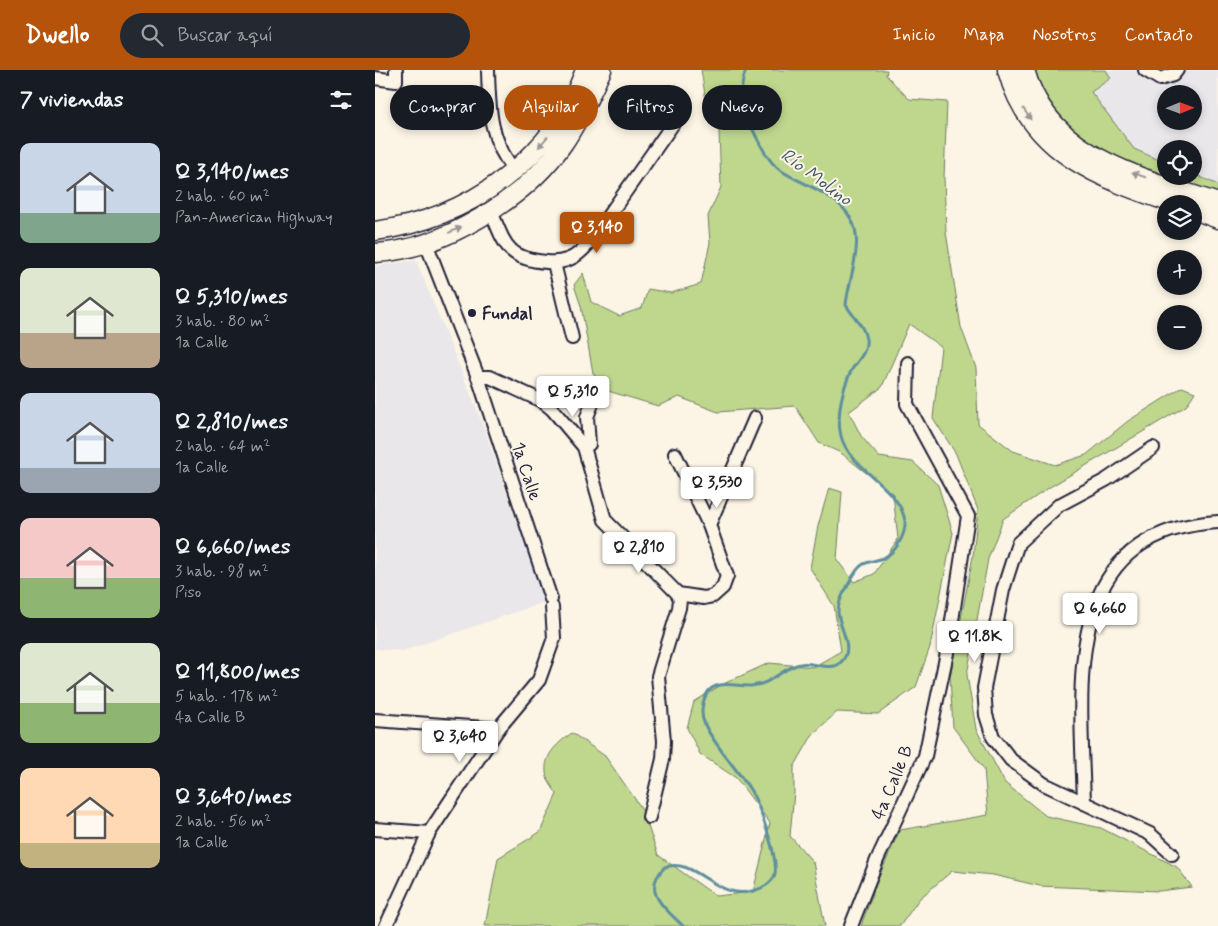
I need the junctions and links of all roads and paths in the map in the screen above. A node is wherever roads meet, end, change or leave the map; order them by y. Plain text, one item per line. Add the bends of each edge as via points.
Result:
1 (488, 70) edge
2 (585, 70) edge
3 (603, 70) edge
4 (1007, 70) edge
5 (1025, 70) edge
6 (1145, 70) edge
7 (1177, 70) edge
8 (396, 76) edge
9 (375, 78) edge
10 (668, 130) edge
11 (515, 171) junction
12 (1157, 198) edge
13 (1218, 203) edge
14 (491, 211) junction
15 (1202, 213) edge
16 (1218, 219) edge
17 (375, 231) edge
18 (426, 243) junction
19 (375, 253) edge
20 (554, 263) junction
21 (572, 338) dead end
22 (908, 363) dead end
23 (478, 377) junction
24 (592, 404) dead end
25 (755, 418) dead end
26 (584, 447) junction
27 (1153, 448) dead end
28 (675, 454) dead end
29 (1218, 522) edge
30 (709, 525) junction
31 (678, 594) junction
32 (375, 720) edge
33 (498, 729) junction
34 (1084, 803) junction
35 (649, 817) dead end
36 (375, 829) edge
37 (429, 833) junction
38 (1172, 854) dead end
39 (386, 926) edge
40 (851, 926) edge

1 - 11 street via 489,112 502,156
2 -> 11 highway via 555,128
3 - 14 highway via 561,146 537,173
4 -> 12 highway via 1011,86 1038,132 1064,155 1107,180
13 -> 5 highway via 1116,168 1078,147 1051,120 1032,89
6 - 7 street via 1159,79 1173,76
8 - 9 street
10 - 20 street via 580,253
11 - 17 highway via 470,202 433,218 406,227
18 -> 14 highway
14 - 20 street via 503,240 515,255 527,261
15 - 16 highway
18 - 19 highway
18 - 23 street, 1a Calle
20 - 21 street
22 - 40 street, 4a Calle B via 907,404 968,516 947,653 925,756 877,860
23 - 26 street via 491,377 542,401
23 - 33 street, 1a Calle via 552,603 554,638 539,680
24 - 26 street via 587,417 589,444
25 - 30 street
26 - 31 street via 605,520
27 - 34 street via 1106,480 1059,504 1023,537 1015,550 1003,590 985,688 986,715 993,737 1011,760 1044,784
28 - 30 street
29 - 34 street via 1185,526 1168,532 1128,554 1109,576 1094,603 1085,636 1081,690
30 - 31 street via 727,576 723,587 705,598
31 - 35 street via 681,600 658,676 663,759
32 - 33 street
33 - 37 street, 1a Calle
34 - 38 street via 1150,834
36 - 37 street
37 - 39 street, 1a Calle

